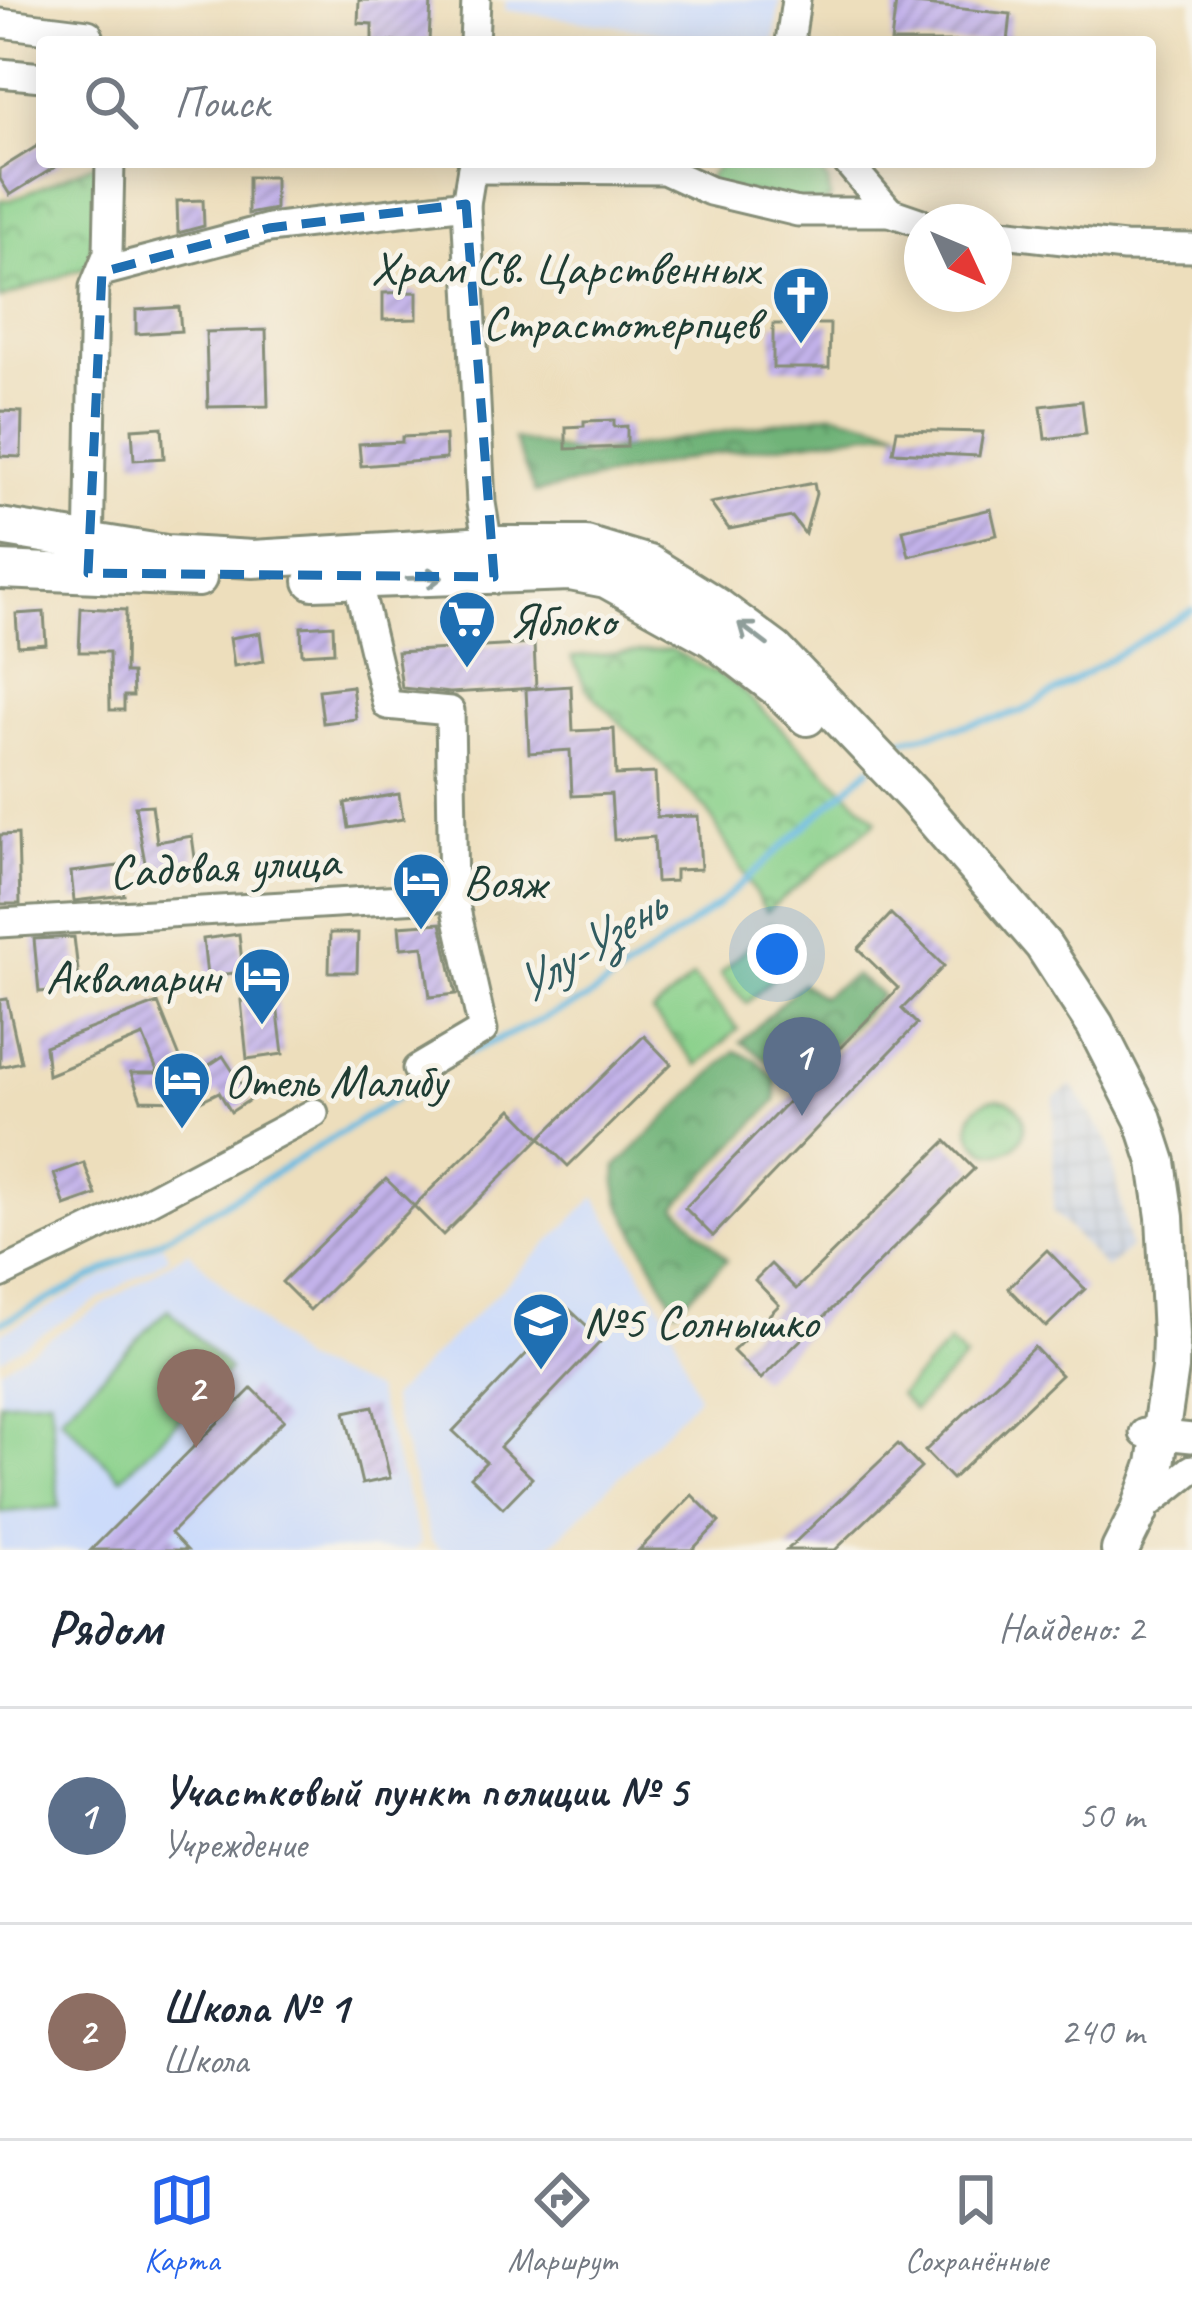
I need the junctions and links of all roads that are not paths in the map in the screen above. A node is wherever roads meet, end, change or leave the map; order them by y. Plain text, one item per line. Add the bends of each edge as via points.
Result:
1 (476, 0) edge
2 (796, 0) edge
3 (0, 23) edge
4 (81, 36) edge
5 (474, 36) edge
6 (791, 36) edge
7 (0, 73) edge
8 (36, 76) edge
9 (110, 168) edge
10 (472, 168) edge
11 (675, 168) edge
12 (852, 168) edge
13 (466, 204) junction
14 (890, 212) junction
15 (904, 217) edge
16 (1012, 234) edge
17 (1192, 248) edge
18 (98, 280) junction
19 (0, 527) edge
20 (89, 558) junction
21 (490, 561) junction
22 (0, 570) edge
23 (357, 579) junction
24 (892, 789) junction
25 (453, 896) junction
26 (0, 923) edge
27 (417, 1069) dead end
28 (314, 1113) dead end
29 (0, 1274) edge
30 (1171, 1449) edge
31 (1126, 1526) edge
32 (1101, 1550) edge

1 - 5 street
2 - 6 street
3 - 4 street
7 - 8 street
9 - 18 street via 108,253
10 - 13 street
11 - 14 street via 710,191 798,212
12 - 14 street
13 - 18 street via 268,228
13 - 21 street
14 - 15 street
16 - 17 street
18 - 20 street
19 - 20 highway
20 - 21 highway
20 - 22 highway via 64,574
20 - 23 highway via 304,581
23 -> 21 highway
21 - 24 highway via 586,544 650,564 775,650
23 - 25 street via 388,705 450,711
24 - 30 highway via 1076,1029 1140,1128 1154,1198 1157,1364
24 - 30 highway via 929,812 1043,945 1143,1119 1165,1217
25 - 26 street, Садовая улица
25 - 27 street via 483,1030
28 - 29 street
30 - 31 highway
30 - 31 street
31 - 32 highway

